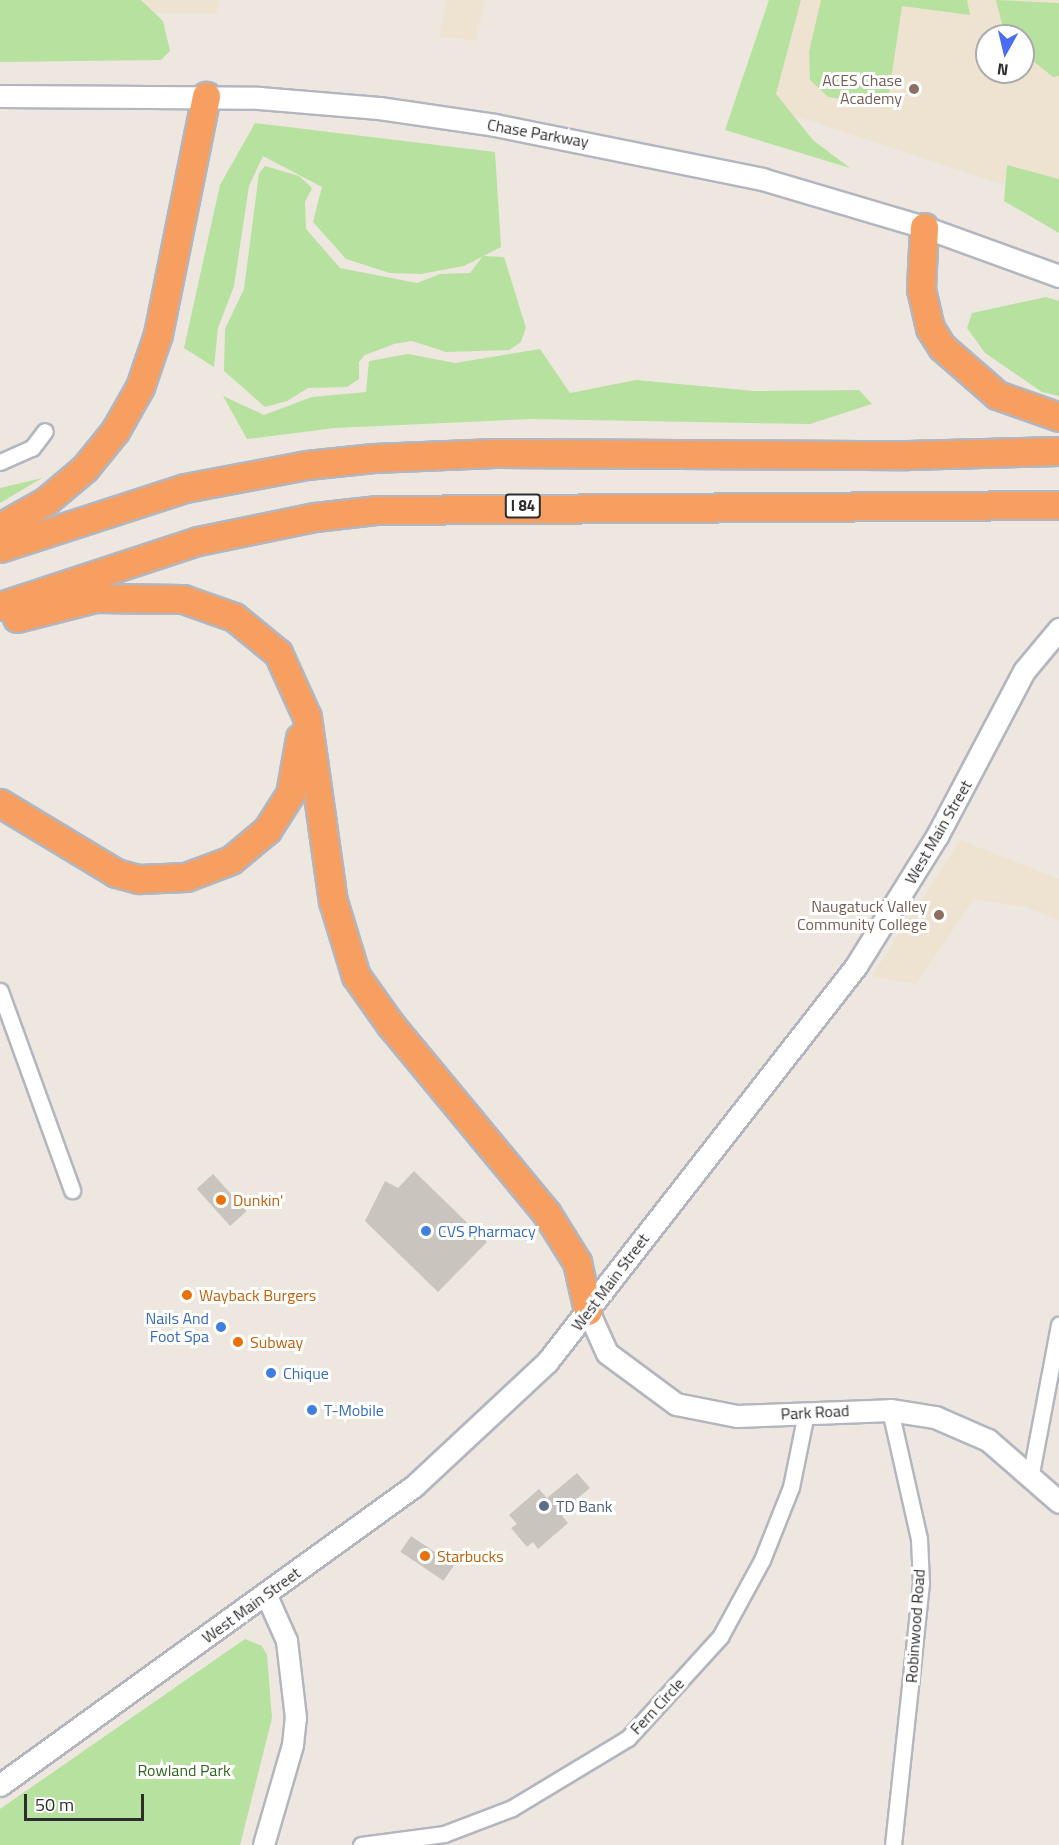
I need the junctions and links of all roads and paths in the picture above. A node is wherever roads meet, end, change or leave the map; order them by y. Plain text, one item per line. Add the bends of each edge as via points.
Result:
1 (0, 96) edge
2 (206, 96) junction
3 (924, 227) junction
4 (1059, 276) edge
5 (1059, 417) edge
6 (45, 431) dead end
7 (1059, 451) edge
8 (0, 462) edge
9 (1059, 505) edge
10 (0, 527) edge
11 (0, 548) edge
12 (0, 606) edge
13 (0, 623) edge
14 (1059, 629) edge
15 (278, 654) junction
16 (0, 802) edge
17 (0, 991) edge
18 (72, 1190) dead end
19 (588, 1311) junction
20 (1059, 1325) edge
21 (890, 1410) junction
22 (806, 1413) junction
23 (1030, 1473) junction
24 (1059, 1502) edge
25 (266, 1594) junction
26 (0, 1785) edge
27 (446, 1839) edge
28 (264, 1845) edge
29 (361, 1845) edge
30 (893, 1845) edge

1 - 2 main road, Chase Parkway
2 - 3 main road, Chase Parkway via 379,108 495,125 721,169
2 - 10 highway via 158,334 136,394 116,430 85,468 46,501
3 - 4 main road, Chase Parkway
3 - 5 highway via 921,289 930,328 942,347 997,395
6 - 8 street via 32,448
7 - 11 highway via 919,455 495,453 374,458 307,465 185,488
9 - 12 highway, I 84 via 492,506 376,510 303,519 198,542
13 - 15 highway via 95,598 174,598 234,617
14 - 19 main road, West Main Street via 1024,671 937,836 856,966
15 - 16 highway via 296,693 300,720 297,772 290,794 267,830 231,860 186,877 139,879 94,863
15 - 19 highway via 307,717 335,910 356,976 390,1024 547,1214 577,1262
17 - 18 street
19 - 22 main road, Park Road via 607,1353 676,1404 737,1416
19 - 25 main road, West Main Street via 547,1362 462,1446
20 - 23 street
21 - 22 main road, Park Road
21 - 23 main road, Park Road via 957,1424 988,1440
21 - 30 street, Robinwood Road via 918,1539 921,1582
22 - 27 street, Fern Circle via 791,1487 762,1560 720,1636 628,1738 512,1808
23 - 24 main road, Park Road
25 - 26 main road, West Main Street
25 - 28 street via 287,1641 296,1718 293,1745
27 - 29 street, Fern Circle

